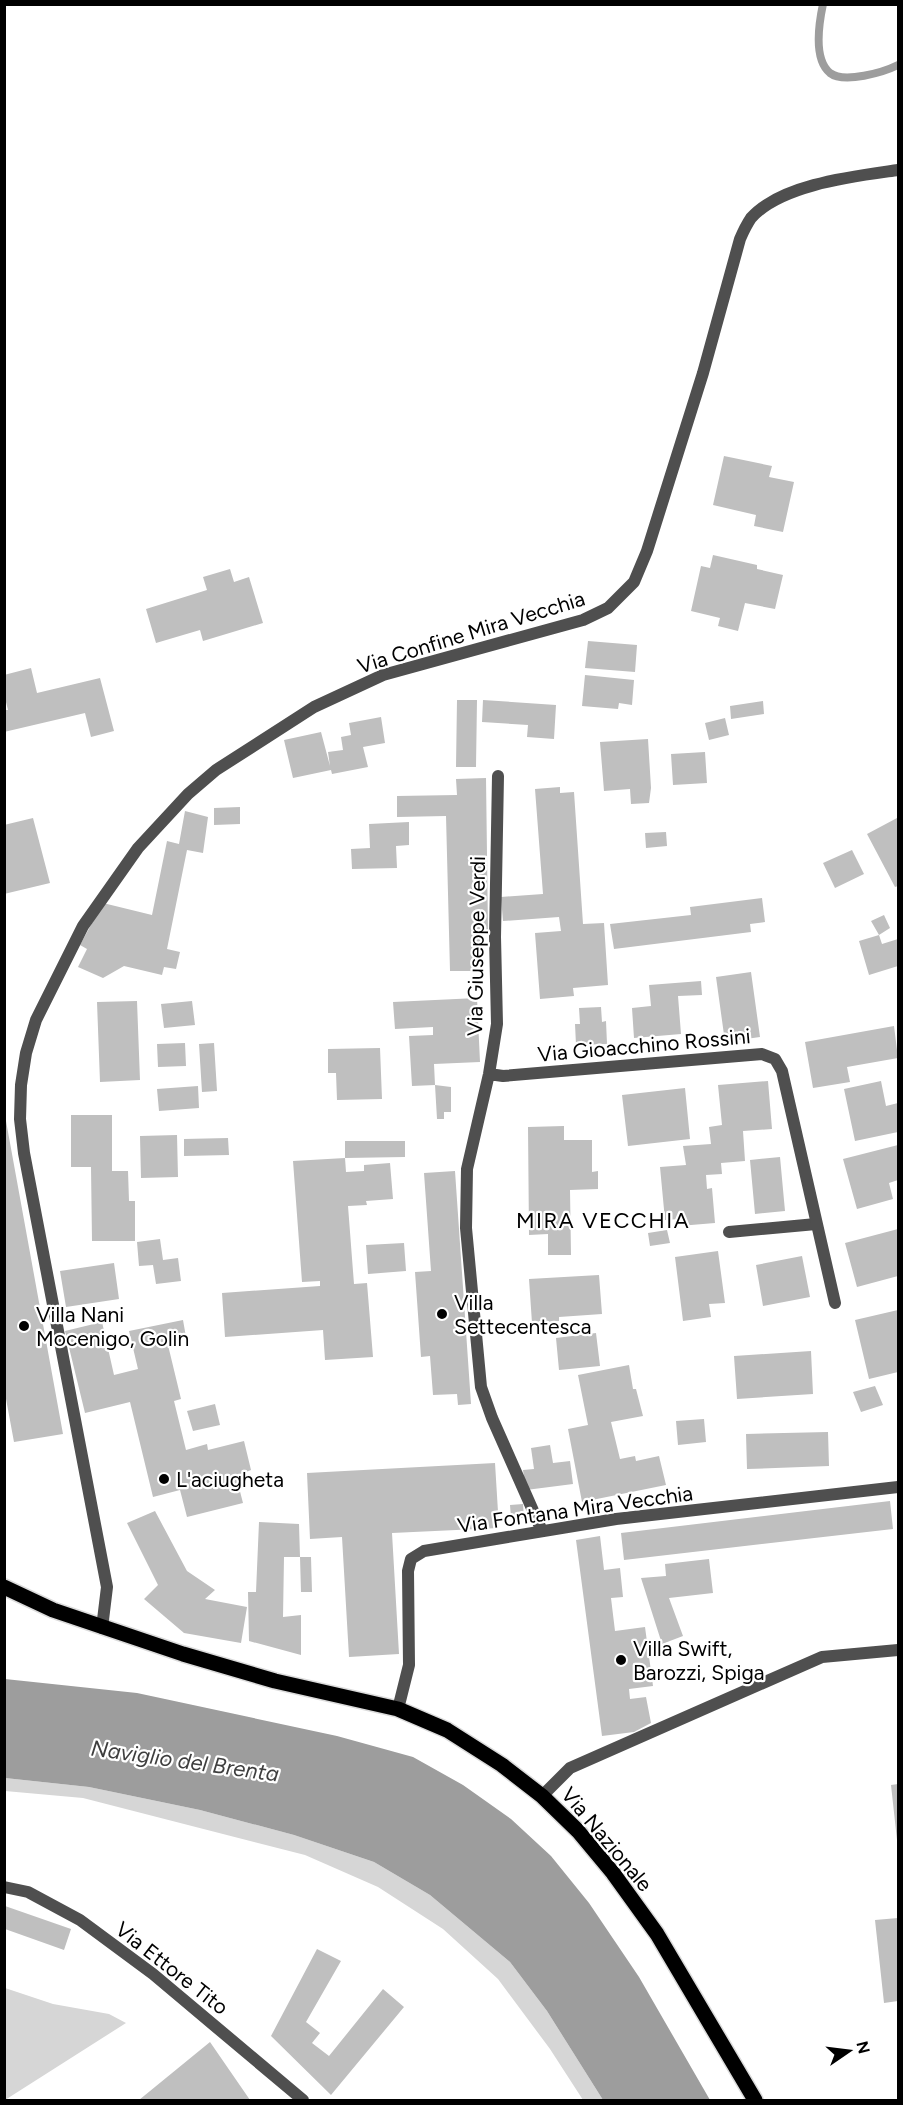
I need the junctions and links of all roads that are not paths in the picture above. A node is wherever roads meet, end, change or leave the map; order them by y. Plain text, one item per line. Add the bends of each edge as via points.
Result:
1 (898, 170) edge
2 (498, 776) dead end
3 (489, 1074) junction
4 (816, 1224) junction
5 (729, 1232) dead end
6 (835, 1303) dead end
7 (898, 1487) edge
8 (542, 1531) junction
9 (4, 1587) edge
10 (102, 1628) junction
11 (898, 1650) edge
12 (398, 1709) junction
13 (542, 1796) junction
14 (4, 1887) edge
15 (303, 2100) edge
16 (755, 2100) edge

1 - 10 street, Via Confine Mira Vecchia via 789,193 750,219 740,238 703,374 647,551 633,582 608,608 583,620 383,675 314,707 216,770 188,794 138,848 83,926 36,1020 26,1053 20,1119 107,1587
2 - 3 street, Via Giuseppe Verdi via 497,1024
3 - 4 street, Via Gioacchino Rossini via 762,1054 775,1059 782,1071
3 - 8 street, Via Giuseppe Verdi via 467,1170 466,1228 481,1387
4 - 5 street
4 - 6 street, Via Gioacchino Rossini
7 - 8 street, Via Fontana Mira Vecchia
8 - 12 street, Via Fontana Mira Vecchia via 424,1551 411,1559 409,1665
9 - 10 main road, Via Nazionale
10 - 12 main road, Via Nazionale via 275,1681
11 - 13 street via 822,1657 570,1768
12 - 13 main road, Via Nazionale via 447,1730
13 - 16 main road, Via Nazionale via 585,1839 657,1934
14 - 15 street, Via Ettore Tito via 28,1892 80,1920 153,1974

